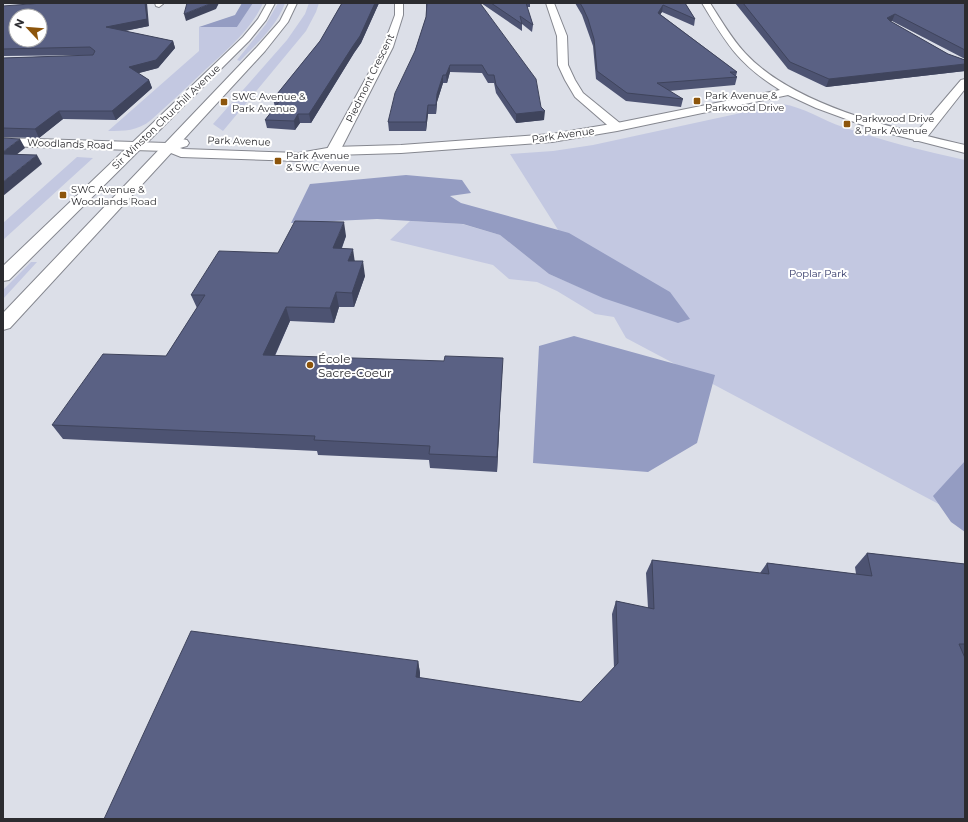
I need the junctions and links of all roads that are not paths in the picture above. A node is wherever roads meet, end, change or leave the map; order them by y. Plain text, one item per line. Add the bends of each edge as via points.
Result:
1 (271, 3) edge
2 (293, 3) edge
3 (399, 3) edge
4 (550, 3) edge
5 (706, 3) edge
6 (965, 82) edge
7 (789, 91) junction
8 (617, 127) junction
9 (919, 138) junction
10 (193, 140) dead end
11 (3, 142) edge
12 (301, 144) dead end
13 (136, 146) junction
14 (168, 147) junction
15 (965, 149) edge
16 (333, 151) junction
17 (3, 276) edge
18 (3, 324) edge

1 - 13 street, Sir Winston Churchill Avenue via 262,20 246,39
2 - 14 street, Sir Winston Churchill Avenue via 291,11 280,27 261,49
3 - 16 street, Piedmont Crescent via 399,15 388,47
4 - 8 street via 562,36 563,66 570,80 579,95
5 - 7 street via 736,50 764,76
6 - 9 street
7 - 8 street, Park Avenue
7 - 9 street via 859,120
8 - 16 street, Park Avenue via 505,143
9 - 15 street
10 - 14 street, Park Avenue
11 - 13 street, Woodlands Road
12 - 16 street, Park Avenue
13 - 14 street, Park Avenue
13 - 17 street, Sir Winston Churchill Avenue
14 - 16 street, Park Avenue via 181,153 299,157
14 - 18 street, Sir Winston Churchill Avenue

